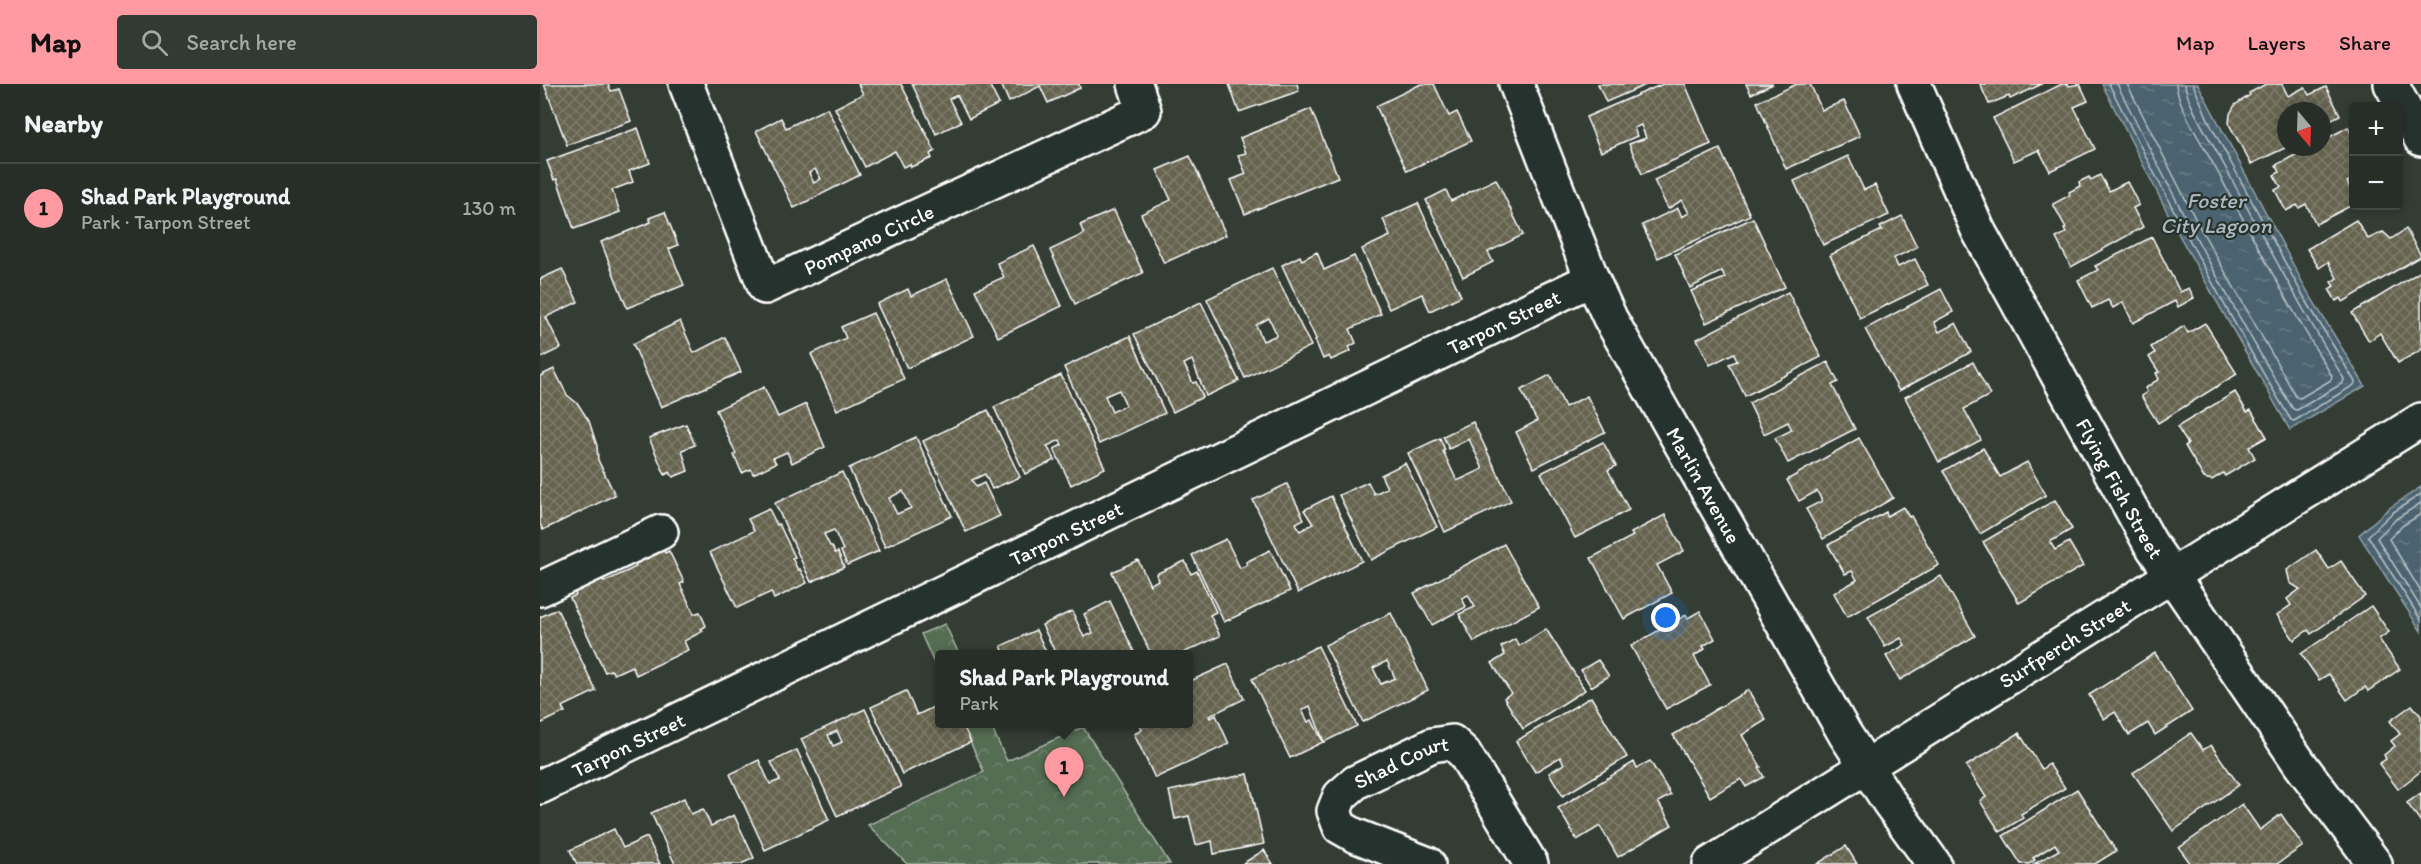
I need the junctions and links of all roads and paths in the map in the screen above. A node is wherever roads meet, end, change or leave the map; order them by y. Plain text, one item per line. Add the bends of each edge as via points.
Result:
1 (686, 84) edge
2 (1135, 84) edge
3 (1515, 84) edge
4 (1914, 84) edge
5 (2391, 84) edge
6 (2421, 139) edge
7 (1592, 279) junction
8 (2421, 420) edge
9 (661, 532) dead end
10 (2171, 577) junction
11 (541, 586) edge
12 (1866, 766) junction
13 (540, 787) edge
14 (1428, 864) edge
15 (1531, 864) edge
16 (1710, 864) edge
17 (1934, 864) edge
18 (2375, 864) edge

1 - 2 street, Pompano Circle via 765,287 1144,111
3 - 7 street, Marlin Avenue
4 - 10 street, Flying Fish Street via 1978,230
5 - 6 street
7 - 12 street, Marlin Avenue via 1610,318 1768,599
7 - 13 street, Tarpon Street
8 - 10 street, Surfperch Street
9 - 11 street
10 - 12 street, Surfperch Street
10 - 18 street, Flying Fish Street via 2300,764
12 - 16 street, Surfperch Street
12 - 17 street, Marlin Avenue
14 - 15 street, Shad Court via 1354,835 1340,827 1334,811 1340,796 1356,782 1432,745 1452,742 1464,753

